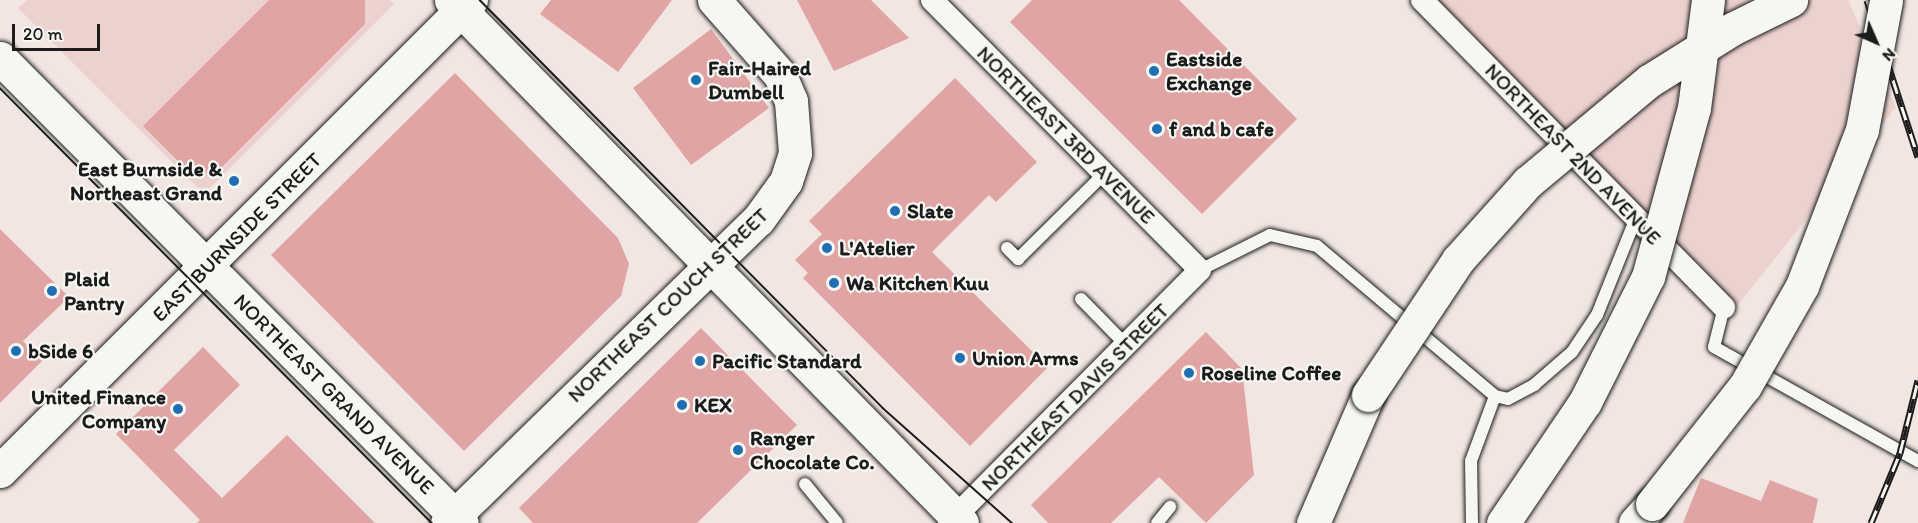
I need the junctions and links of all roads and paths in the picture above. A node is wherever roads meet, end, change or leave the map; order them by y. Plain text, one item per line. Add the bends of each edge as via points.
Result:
1 (714, 0) edge
2 (932, 0) edge
3 (1422, 0) edge
4 (1708, 0) edge
5 (1791, 0) edge
6 (1886, 0) edge
7 (461, 4) edge
8 (0, 58) edge
9 (1104, 174) junction
10 (1636, 218) junction
11 (1007, 248) dead end
12 (711, 265) junction
13 (207, 266) junction
14 (1200, 270) junction
15 (1080, 299) dead end
16 (1724, 307) joint
17 (1126, 345) junction
18 (1495, 396) junction
19 (1918, 461) edge
20 (0, 471) edge
21 (805, 484) dead end
22 (1170, 507) dead end
23 (454, 521) edge
24 (956, 521) edge
25 (837, 523) edge
26 (1157, 523) edge
27 (1313, 523) edge
28 (1472, 523) edge
29 (1503, 523) edge
30 (1635, 523) edge

1 - 12 main road, NORTHEAST COUCH STREET via 780,75 796,128 786,182 758,220
2 - 9 street, NORTHEAST 3RD AVENUE
3 - 10 street, NORTHEAST 2ND AVENUE
4 - 29 main road, bridge via 1694,108 1648,277 1585,402
5 - 27 main road, bridge via 1732,29 1649,81 1528,182 1458,260 1368,395
6 - 30 main road, bridge via 1862,130 1802,286 1720,422
7 - 12 main road
7 - 13 main road, EAST BURNSIDE STREET
8 - 13 main road, NORTHEAST GRAND AVENUE
9 - 11 lane via 1018,259
9 - 14 street, NORTHEAST 3RD AVENUE
10 - 16 street, NORTHEAST 2ND AVENUE
10 - 18 lane via 1597,315 1572,352 1534,385 1508,399
12 - 23 main road, NORTHEAST COUCH STREET
12 - 24 main road
13 - 20 main road, EAST BURNSIDE STREET
13 - 23 main road, NORTHEAST GRAND AVENUE
14 - 17 street, NORTHEAST DAVIS STREET
14 - 18 lane via 1270,235 1317,246
15 - 17 lane
16 - 19 lane via 1714,347
17 - 24 street, NORTHEAST DAVIS STREET
18 - 28 lane via 1471,461
21 - 25 lane
22 - 26 lane

